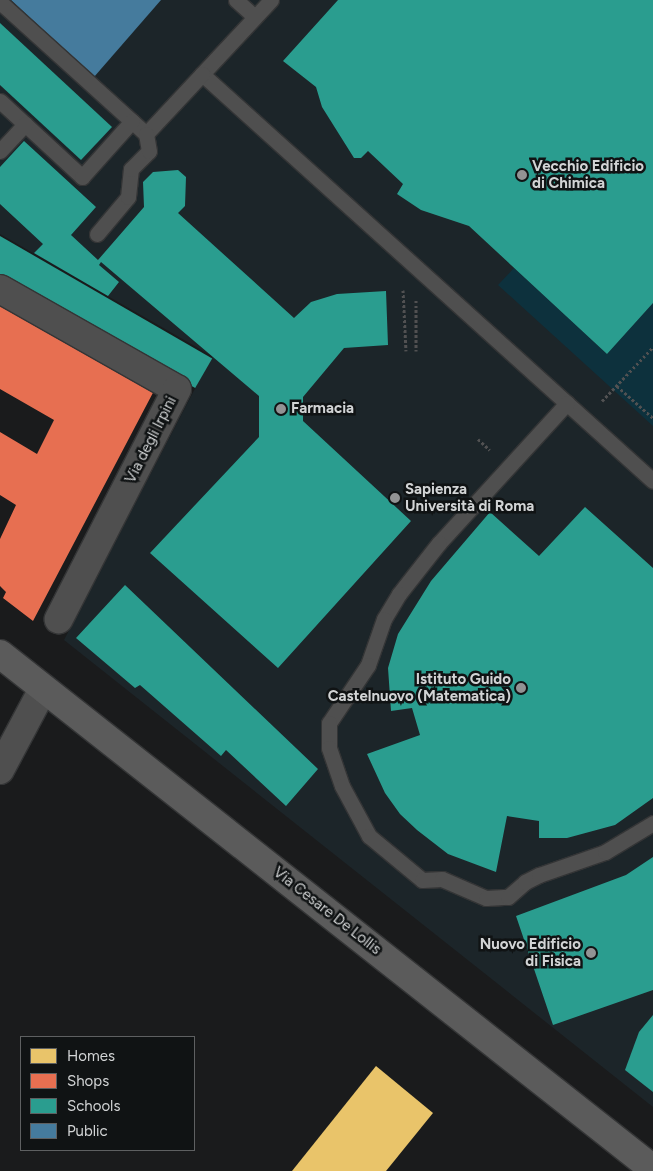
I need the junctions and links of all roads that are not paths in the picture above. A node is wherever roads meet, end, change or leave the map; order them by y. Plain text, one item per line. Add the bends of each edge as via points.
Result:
1 (236, 0) edge
2 (271, 0) edge
3 (0, 2) edge
4 (255, 17) junction
5 (202, 74) junction
6 (0, 100) edge
7 (132, 121) junction
8 (25, 124) junction
9 (146, 134) junction
10 (0, 151) edge
11 (97, 234) dead end
12 (0, 290) edge
13 (567, 403) junction
14 (653, 481) edge
15 (59, 619) dead end
16 (0, 654) edge
17 (43, 689) junction
18 (0, 770) edge
19 (653, 823) edge
20 (653, 1169) edge

1 - 4 lane
2 - 4 lane
3 - 7 lane
4 - 5 lane
5 - 9 lane
5 - 13 lane
6 - 8 lane
7 - 8 lane via 82,177
7 - 9 lane
8 - 10 lane
9 - 11 lane via 148,151 131,169 128,197
12 - 15 street, Via degli Irpini via 177,389
13 - 14 lane
13 - 19 lane via 439,543 399,594 384,619 368,665 329,723 329,748 342,786 369,836 422,880 442,880 486,898 508,897 539,875 606,852
16 - 17 main road, Via Cesare De Lollis
17 - 18 street
17 - 20 main road, Via Cesare De Lollis

